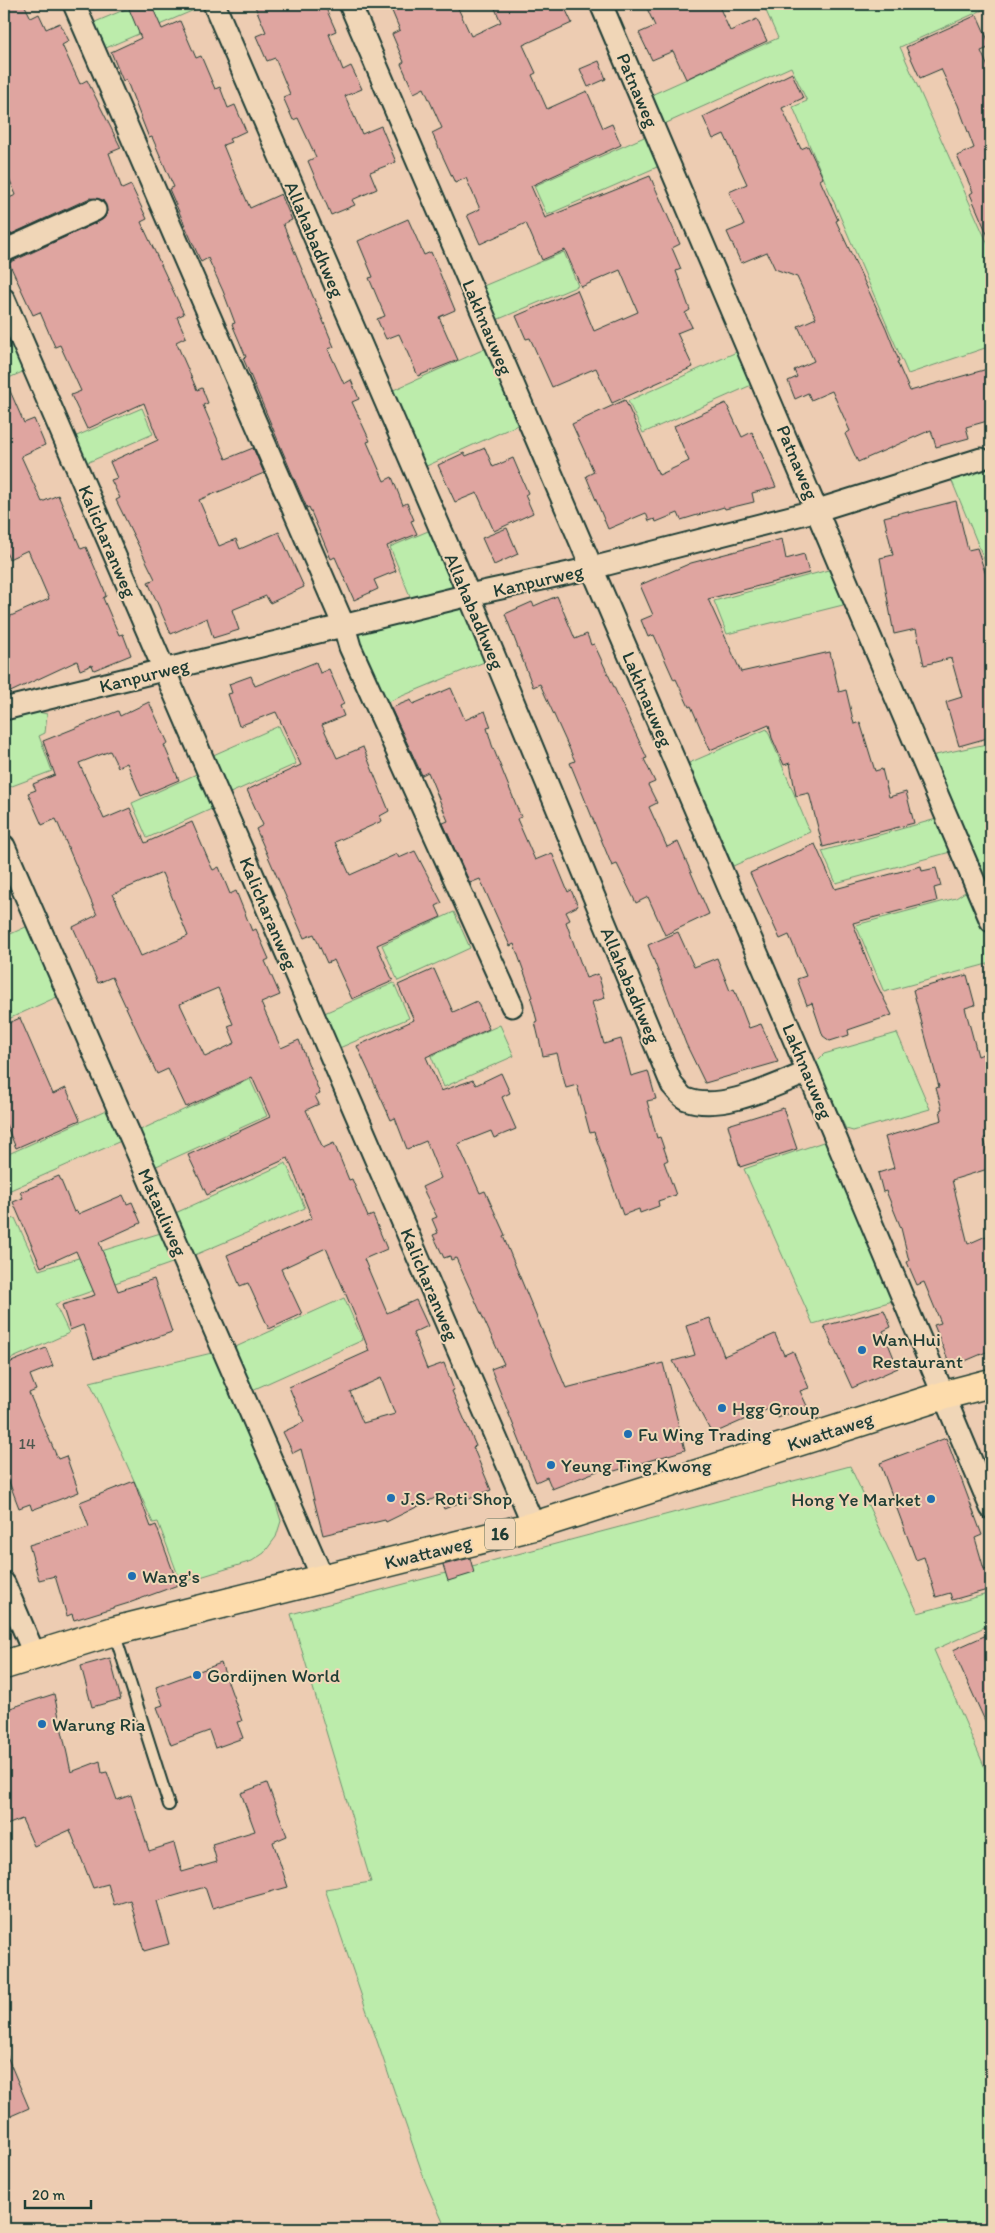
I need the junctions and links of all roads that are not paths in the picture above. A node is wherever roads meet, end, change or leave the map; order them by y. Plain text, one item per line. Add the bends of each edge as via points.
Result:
1 (74, 4) edge
2 (214, 4) edge
3 (350, 4) edge
4 (601, 4) edge
5 (95, 210) dead end
6 (4, 251) edge
7 (4, 300) edge
8 (981, 459) dead end
9 (818, 510) junction
10 (592, 568) junction
11 (469, 595) junction
12 (344, 626) junction
13 (164, 671) junction
14 (4, 709) edge
15 (4, 846) edge
16 (991, 921) edge
17 (512, 1006) dead end
18 (808, 1072) junction
19 (991, 1383) edge
20 (945, 1395) junction
21 (991, 1508) edge
22 (534, 1526) junction
23 (323, 1579) junction
24 (4, 1583) edge
25 (114, 1631) junction
26 (35, 1656) junction
27 (4, 1665) edge
28 (169, 1805) dead end

1 - 12 street
2 - 11 street, Allahabadhweg
3 - 10 street, Lakhnauweg
4 - 9 street, Patnaweg
5 - 6 street
7 - 13 street, Kalicharanweg
8 - 9 street, Kanpurweg
9 - 10 street, Kanpurweg
9 - 16 street, Patnaweg
10 - 11 street, Kanpurweg
10 - 18 street, Lakhnauweg
11 - 12 street, Kanpurweg
11 - 18 street, Allahabadhweg via 672,1085 685,1098 714,1103 751,1094
12 - 13 street, Kanpurweg
12 - 17 street via 350,647
13 - 14 street, Kanpurweg
13 - 22 street, Kalicharanweg
15 - 23 street, Matauliweg
18 - 20 street, Lakhnauweg
19 - 20 main road, Kwattaweg / 16
20 - 21 street, Lakhnauweg
20 - 22 main road, Kwattaweg / 16
22 - 23 main road, Kwattaweg / 16
23 - 25 main road, Kwattaweg / 16
24 - 26 street
25 - 26 main road, Kwattaweg / 16
25 - 28 lane
26 - 27 main road, Kwattaweg / 16

